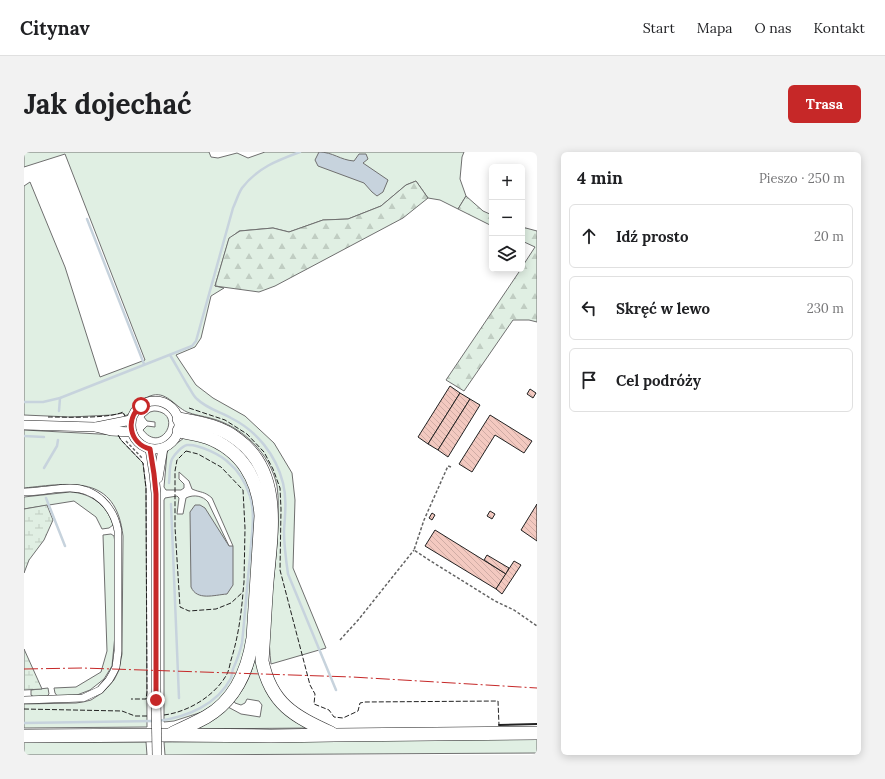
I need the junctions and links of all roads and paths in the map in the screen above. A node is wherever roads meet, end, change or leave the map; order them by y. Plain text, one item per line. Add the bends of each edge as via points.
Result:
1 (131, 420) junction
2 (24, 425) edge
3 (179, 425) junction
4 (95, 427) junction
5 (128, 436) junction
6 (163, 448) junction
7 (150, 449) junction
8 (144, 460) dead end
9 (451, 467) dead end
10 (24, 492) edge
11 (156, 494) junction
12 (414, 550) junction
13 (537, 626) edge
14 (340, 640) dead end
15 (24, 700) edge
16 (537, 733) edge
17 (170, 735) junction
18 (335, 735) junction
19 (24, 736) edge
20 (157, 755) edge

1 - 3 street via 137,408 153,401 170,406
1 - 4 street
1 - 5 street
2 - 4 street
3 - 6 street via 173,442
3 - 17 highway via 222,444 235,454 253,478 261,516 253,638 246,669 236,690 221,707
3 - 18 highway via 207,424 229,433 247,447 261,468 268,485 272,512 262,661 266,677 283,705 302,720
4 - 5 street
5 - 7 street
5 - 8 path
6 - 7 street
6 - 11 street
7 - 11 street
9 - 12 path via 448,466
10 - 15 street via 72,488 85,490 104,501 116,521 118,531 119,605 117,659 113,673 104,686 83,698
11 - 20 street, bridge
12 - 13 path
12 - 14 path
16 - 18 highway
17 - 18 highway
17 - 19 highway

